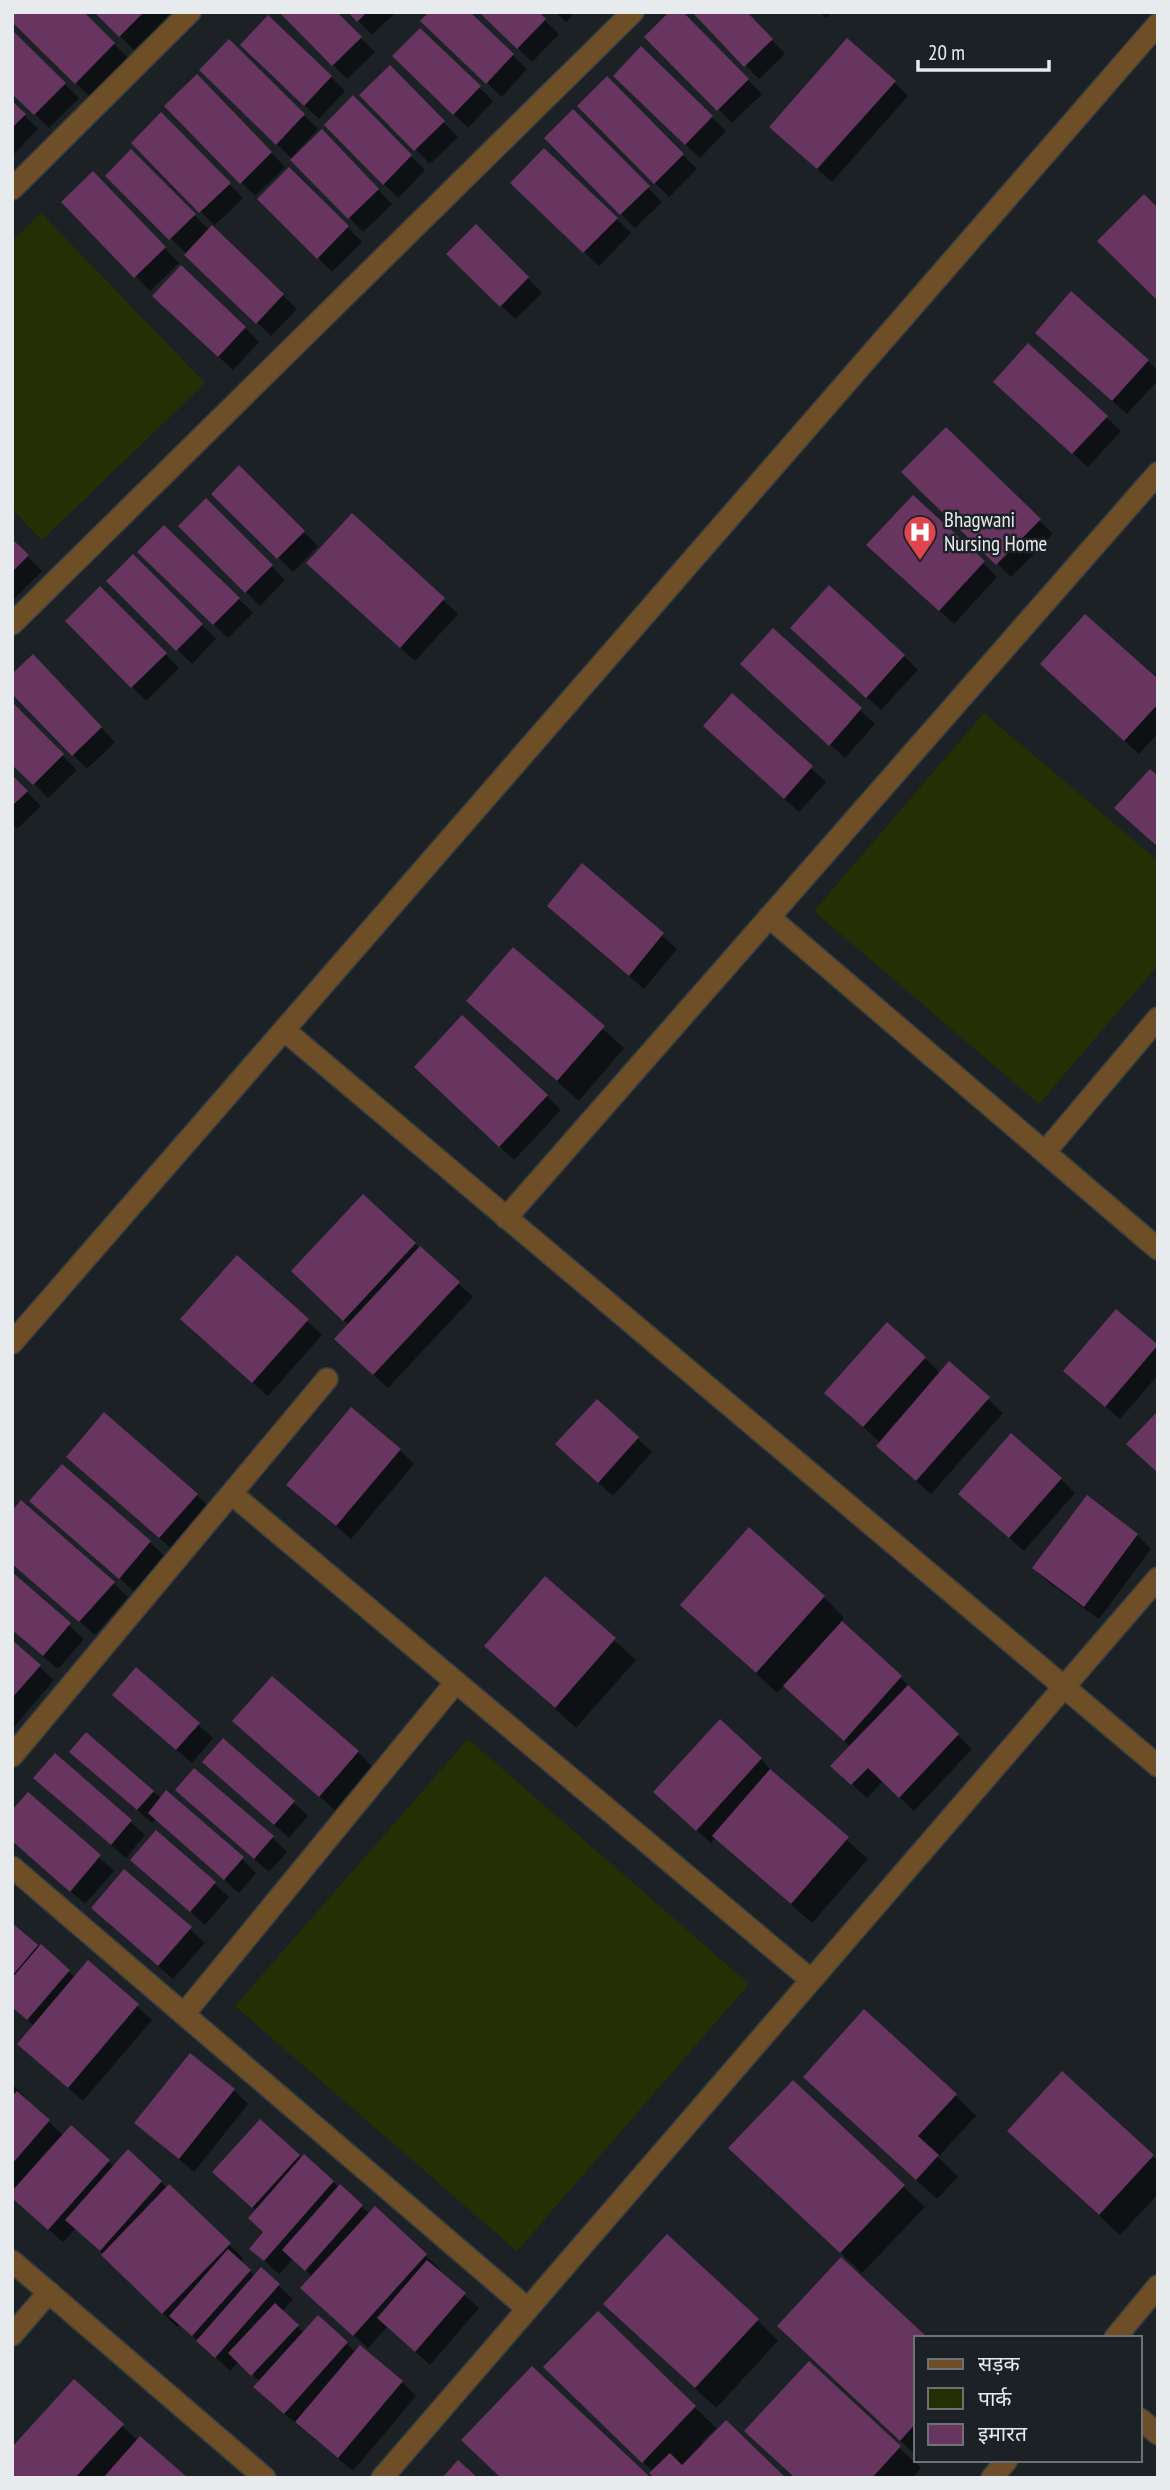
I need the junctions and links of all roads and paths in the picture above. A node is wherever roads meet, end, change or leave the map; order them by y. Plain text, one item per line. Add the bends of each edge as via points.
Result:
1 (190, 12) edge
2 (633, 12) edge
3 (1158, 24) edge
4 (12, 189) edge
5 (1158, 473) edge
6 (12, 624) edge
7 (769, 917) junction
8 (1158, 1018) edge
9 (284, 1030) junction
10 (1045, 1152) junction
11 (506, 1218) junction
12 (1158, 1249) edge
13 (12, 1343) edge
14 (327, 1379) dead end
15 (232, 1494) junction
16 (1158, 1578) edge
17 (456, 1682) junction
18 (1064, 1687) junction
19 (12, 1756) edge
20 (1158, 1766) edge
21 (12, 1867) edge
22 (811, 1980) junction
23 (184, 2014) junction
24 (12, 2260) edge
25 (1158, 2286) edge
26 (49, 2292) junction
27 (528, 2309) junction
28 (12, 2335) edge
29 (1117, 2336) edge
30 (1142, 2421) edge
31 (1158, 2434) edge
32 (1005, 2462) edge
33 (265, 2478) edge
34 (382, 2478) edge
35 (992, 2478) edge

1 - 4 street
2 - 6 street
3 - 9 street
5 - 7 street
7 - 10 street
7 - 11 street
8 - 10 street
9 - 11 street
9 - 13 street
10 - 12 street
11 - 18 street
14 - 15 street
15 - 17 street
15 - 19 street
16 - 18 street
17 - 22 street
17 - 23 street
18 - 20 street
18 - 22 street
21 - 23 street
22 - 27 street
23 - 27 street
24 - 26 street
25 - 29 street
26 - 28 street
26 - 33 street
27 - 34 street
30 - 31 street
32 - 35 street

